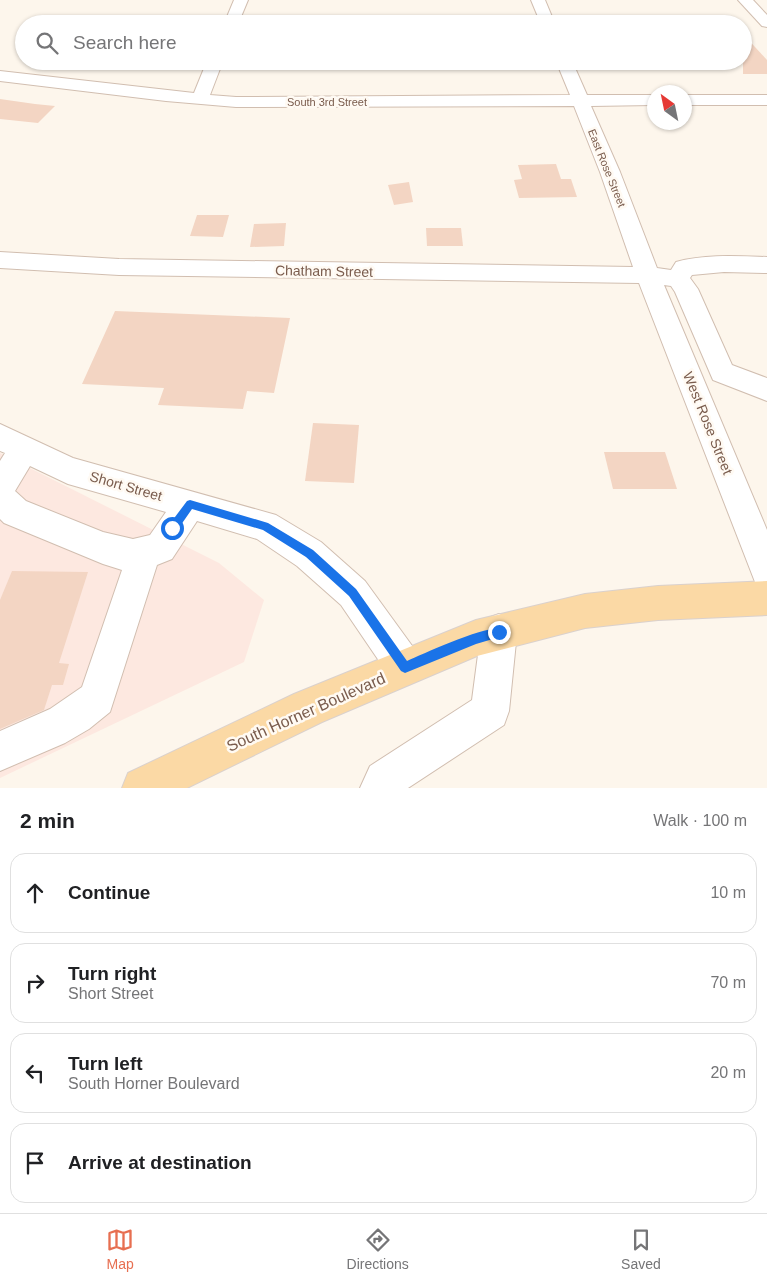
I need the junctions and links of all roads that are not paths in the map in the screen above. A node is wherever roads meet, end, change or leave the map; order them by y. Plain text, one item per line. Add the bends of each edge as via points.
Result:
1 (241, 0) edge
2 (538, 0) edge
3 (745, 0) edge
4 (235, 15) edge
5 (544, 15) edge
6 (767, 23) edge
7 (211, 70) edge
8 (568, 70) edge
9 (0, 76) edge
10 (200, 99) junction
11 (647, 100) edge
12 (692, 100) edge
13 (767, 100) edge
14 (580, 101) junction
15 (0, 260) edge
16 (767, 265) edge
17 (648, 275) junction
18 (678, 279) junction
19 (767, 390) edge
20 (12, 443) edge
21 (0, 488) edge
22 (0, 497) edge
23 (190, 504) junction
24 (145, 552) junction
25 (767, 570) edge
26 (767, 598) edge
27 (499, 632) junction
28 (405, 667) junction
29 (0, 751) edge
30 (142, 788) edge
31 (381, 788) edge

1 - 4 street
2 - 5 street
3 - 6 street
7 - 10 street
8 - 14 street, East Rose Street
9 - 10 street, South 3rd Street
10 - 14 street, South 3rd Street via 236,102
11 - 14 street, South 3rd Street
12 - 13 street
14 - 17 street, East Rose Street
15 - 17 street, Chatham Street via 119,268
16 - 18 street via 724,264 684,268
17 - 18 street, Chatham Street
17 - 25 street, West Rose Street
18 - 19 street via 686,289 722,372
20 - 21 street
20 - 23 street, Short Street via 68,470
22 - 24 street via 15,512 103,548 133,556
23 - 24 street via 160,548
23 - 28 street, Short Street via 265,526 310,554 353,592
24 - 29 street via 97,698 40,736
26 - 27 main road, South Horner Boulevard via 658,603 585,611
27 - 28 main road, South Horner Boulevard
27 - 31 street via 490,711 384,780
28 - 30 main road, South Horner Boulevard via 308,708

